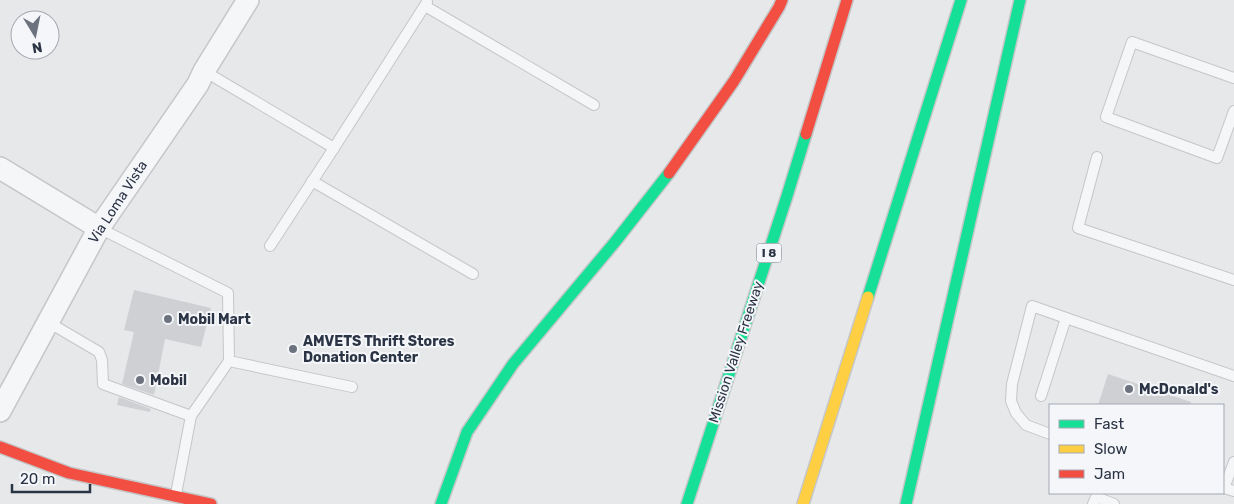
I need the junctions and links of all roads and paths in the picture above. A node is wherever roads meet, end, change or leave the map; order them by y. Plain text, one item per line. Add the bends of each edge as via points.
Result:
1 (248, 0) edge
2 (782, 0) edge
3 (847, 0) edge
4 (961, 0) edge
5 (1020, 0) edge
6 (427, 3) edge
7 (204, 71) junction
8 (1234, 78) edge
9 (594, 105) dead end
10 (1234, 111) edge
11 (334, 148) junction
12 (1097, 157) dead end
13 (0, 168) edge
14 (312, 181) junction
15 (99, 228) junction
16 (270, 246) dead end
17 (473, 274) dead end
18 (1234, 280) edge
19 (1066, 318) junction
20 (48, 322) junction
21 (229, 361) junction
22 (1234, 376) edge
23 (352, 387) dead end
24 (1041, 396) dead end
25 (0, 411) edge
26 (192, 416) junction
27 (1049, 434) edge
28 (0, 447) edge
29 (1234, 462) edge
30 (1227, 489) edge
31 (176, 496) junction
32 (211, 504) edge
33 (441, 504) edge
34 (687, 504) edge
35 (804, 504) edge
36 (906, 504) edge
37 (1093, 504) edge
38 (1114, 504) edge

1 - 7 street, Via Loma Vista
2 - 33 main road via 734,81 680,159 513,364 482,409 467,432
3 - 34 main road, Mission Valley Freeway / I 8
4 - 35 main road
5 - 36 main road
6 - 9 lane
6 - 11 lane
7 - 11 lane
7 - 15 street, Via Loma Vista
8 - 10 lane via 1132,42 1106,117 1217,158
11 - 14 lane
12 - 18 lane via 1078,228
13 - 15 street
14 - 16 lane
14 - 17 lane
15 - 20 street, Via Loma Vista
15 - 21 lane via 228,293
19 - 22 lane
19 - 24 lane
19 - 27 lane via 1032,306 1012,384 1011,401 1016,413 1026,425
20 - 25 street, Via Loma Vista
20 - 26 lane via 99,352 103,384
21 - 23 lane
21 - 26 lane
26 - 31 lane
28 - 31 main road via 69,473
29 - 30 lane
31 - 32 main road
37 - 38 lane via 1096,497

